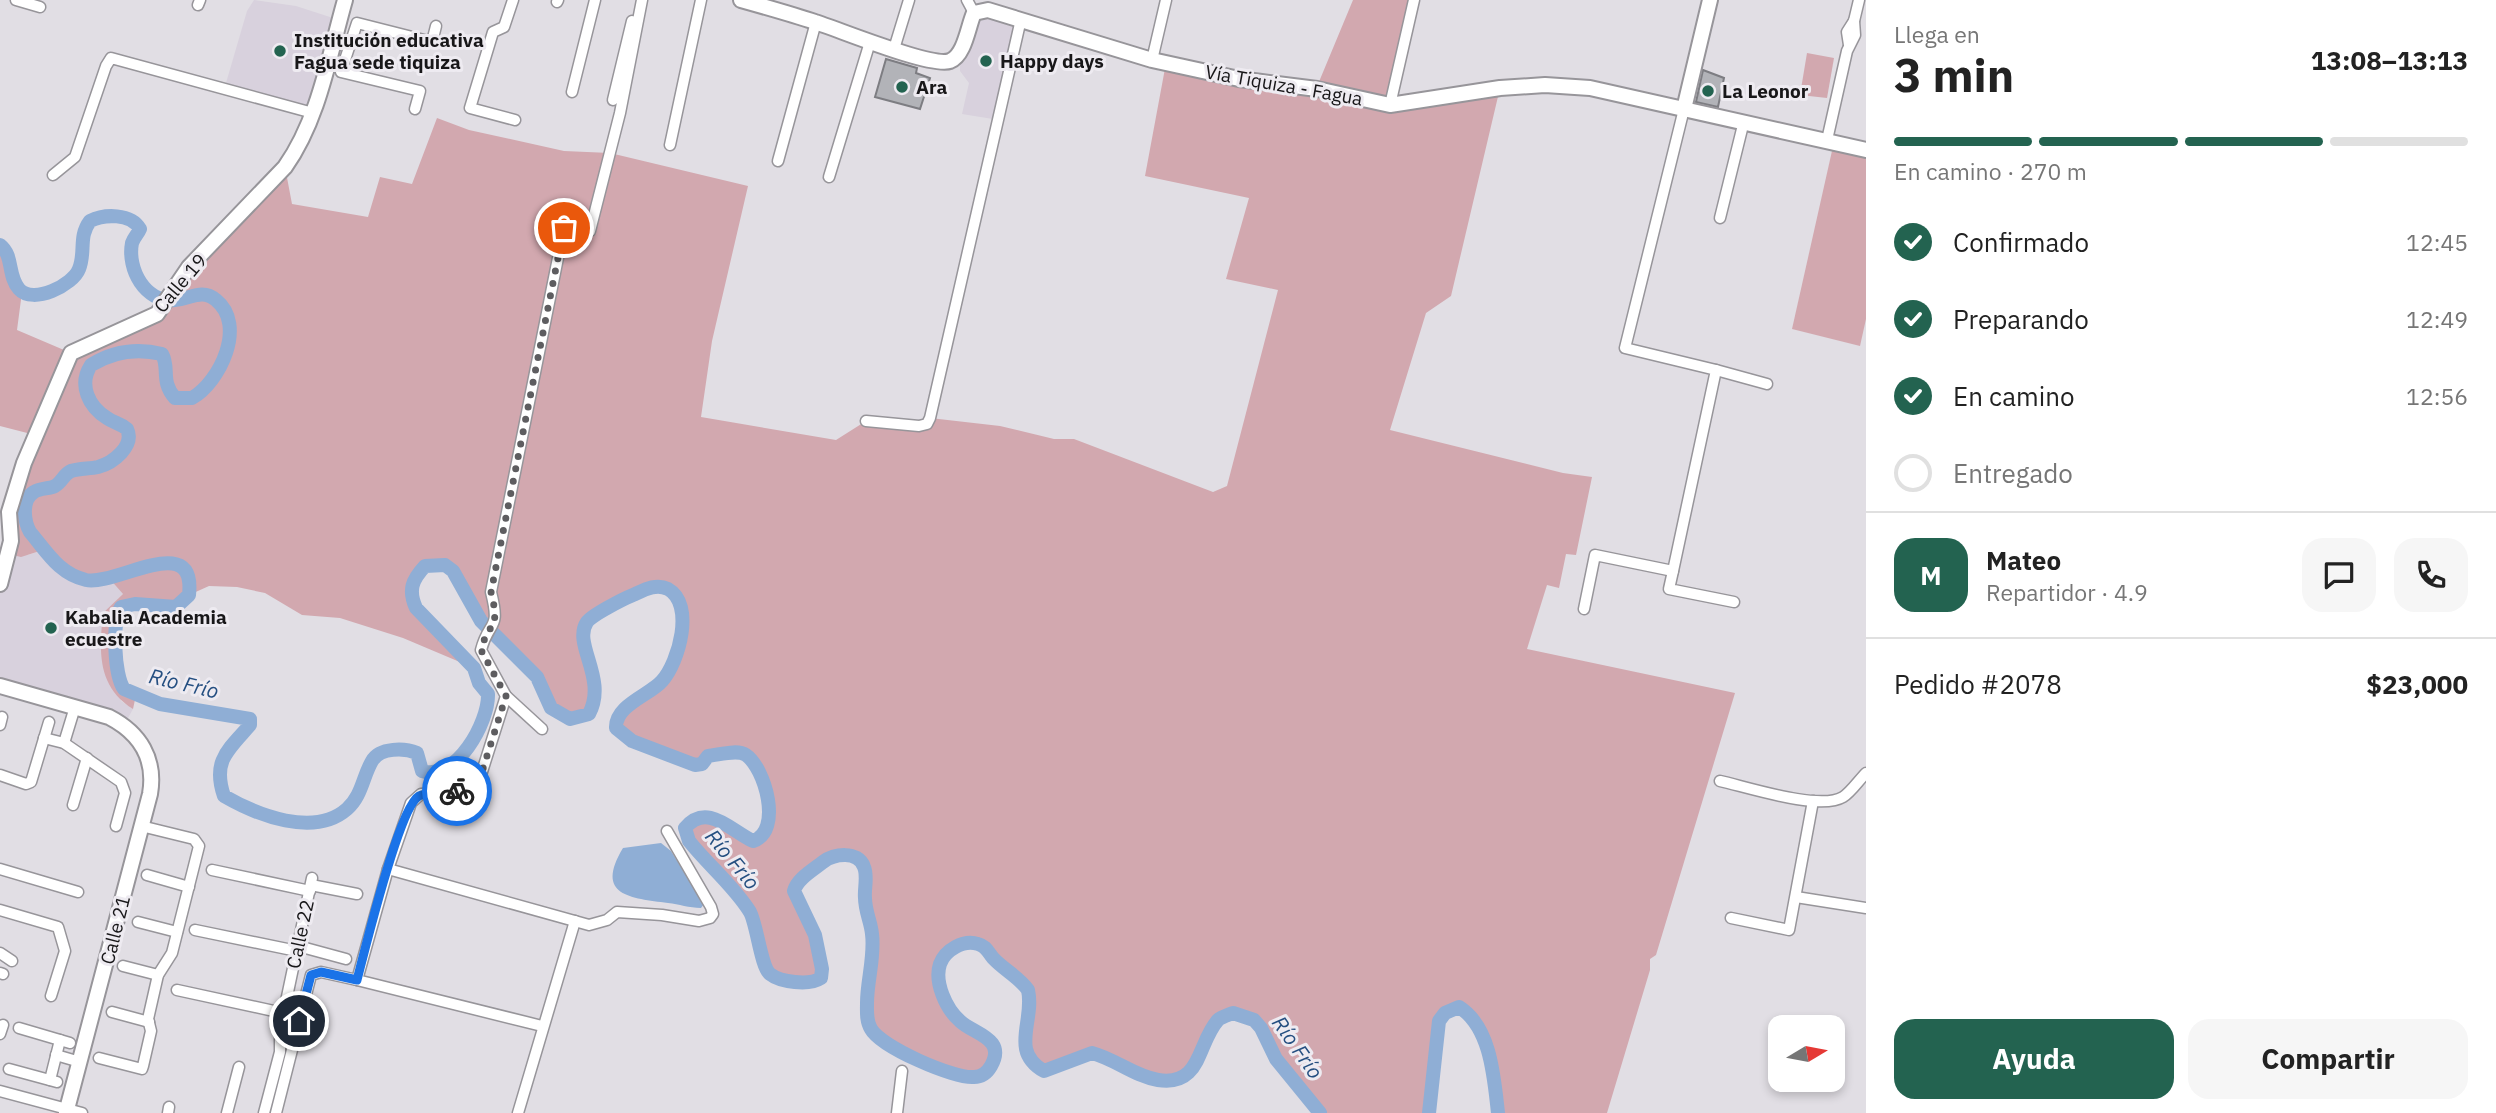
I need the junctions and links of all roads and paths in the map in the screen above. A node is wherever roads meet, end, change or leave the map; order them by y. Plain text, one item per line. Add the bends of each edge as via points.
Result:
1 (16, 0) edge
2 (345, 0) edge
3 (513, 0) edge
4 (595, 0) edge
5 (637, 0) edge
6 (642, 0) edge
7 (701, 0) edge
8 (741, 0) edge
9 (1166, 0) edge
10 (1415, 0) edge
11 (1710, 0) edge
12 (1859, 0) edge
13 (907, 1) edge
14 (40, 7) dead end
15 (970, 7) edge
16 (1021, 19) junction
17 (816, 22) junction
18 (436, 26) dead end
19 (335, 36) junction
20 (870, 42) junction
21 (351, 43) junction
22 (894, 49) junction
23 (1152, 60) junction
24 (572, 92) dead end
25 (613, 100) dead end
26 (1390, 105) junction
27 (415, 109) dead end
28 (1684, 109) junction
29 (313, 113) junction
30 (515, 120) dead end
31 (1744, 121) junction
32 (1826, 140) junction
33 (670, 145) dead end
34 (1866, 150) edge
35 (778, 161) dead end
36 (53, 175) dead end
37 (829, 177) dead end
38 (1720, 218) dead end
39 (1716, 370) junction
40 (1767, 384) dead end
41 (866, 421) dead end
42 (1672, 571) junction
43 (0, 584) edge
44 (1734, 601) dead end
45 (1584, 609) dead end
46 (0, 686) edge
47 (506, 696) junction
48 (75, 707) junction
49 (49, 722) dead end
50 (541, 729) dead end
51 (44, 738) junction
52 (64, 743) junction
53 (88, 758) junction
54 (1866, 773) edge
55 (0, 775) edge
56 (1720, 781) dead end
57 (1813, 801) junction
58 (74, 805) dead end
59 (142, 823) junction
60 (116, 826) dead end
61 (667, 831) dead end
62 (0, 869) edge
63 (388, 869) junction
64 (212, 870) dead end
65 (147, 875) dead end
66 (311, 885) junction
67 (189, 887) junction
68 (78, 892) dead end
69 (357, 894) dead end
70 (1796, 897) junction
71 (1866, 908) edge
72 (0, 910) edge
73 (1731, 918) dead end
74 (575, 920) junction
75 (138, 922) dead end
76 (195, 930) dead end
77 (177, 932) junction
78 (297, 948) junction
79 (0, 953) edge
80 (346, 959) dead end
81 (12, 961) dead end
82 (123, 966) dead end
83 (158, 975) junction
84 (357, 980) junction
85 (177, 990) dead end
86 (51, 996) dead end
87 (112, 1012) dead end
88 (284, 1013) junction
89 (149, 1022) junction
90 (542, 1026) junction
91 (19, 1027) dead end
92 (56, 1055) junction
93 (99, 1058) dead end
94 (80, 1062) junction
95 (239, 1068) dead end
96 (9, 1069) dead end
97 (902, 1072) dead end
98 (0, 1091) edge
99 (67, 1111) edge
100 (82, 1113) edge
101 (227, 1113) edge
102 (264, 1113) edge
103 (276, 1113) edge
104 (518, 1113) edge
105 (897, 1113) edge

1 - 14 street
2 - 19 street, Calle 19
3 - 30 street via 506,24 493,32 470,108
4 - 24 street
5 - 25 street
6 - 47 street via 590,231 564,228 491,592 497,615 481,650
7 - 33 street
8 - 17 street, Vía Tiquiza - Fagua
9 - 23 street
10 - 26 street
11 - 28 street
12 - 32 street via 1855,35
13 - 22 street
15 - 16 street, Vía Tiquiza - Fagua
15 - 22 street, Vía Tiquiza - Fagua via 960,51 951,61
16 - 23 street, Vía Tiquiza - Fagua
16 - 41 street via 930,418 919,426
17 - 20 street, Vía Tiquiza - Fagua
17 - 35 street
18 - 21 street via 432,42 357,23
19 - 21 street
19 - 29 street, Calle 19
20 - 22 street, Vía Tiquiza - Fagua
20 - 37 street
21 - 27 street via 341,72 420,90
23 - 26 street, Vía Tiquiza - Fagua
26 - 28 street, Vía Tiquiza - Fagua via 1545,85 1602,90
28 - 31 street, Vía Tiquiza - Fagua
28 - 39 street via 1625,348
29 - 36 street via 111,58 75,157
29 - 43 street, Calle 19 via 285,167 174,286 162,309 71,353 24,463 9,512 12,541
31 - 32 street, Vía Tiquiza - Fagua
31 - 38 street
32 - 34 street, Vía Tiquiza - Fagua
39 - 40 street
39 - 42 street
42 - 44 street via 1669,589
42 - 45 street via 1595,555
46 - 48 street
47 - 50 street
47 - 63 street via 480,778 463,791 421,794 411,803
48 - 52 street
48 - 59 street, Calle 21 via 124,725 144,747 152,783
49 - 51 street
51 - 52 street
51 - 55 street via 28,784
52 - 53 street
53 - 58 street
53 - 60 street via 125,787
54 - 57 street via 1843,797
56 - 57 street
57 - 70 street
59 - 67 street via 171,828 198,842
59 - 94 street, Calle 21
61 - 74 street via 711,907 710,918 699,921 617,912 589,925
62 - 68 street
63 - 74 street
63 - 84 street
64 - 66 street
65 - 67 street
66 - 69 street
66 - 78 street, Calle 22
67 - 77 street
70 - 71 street
70 - 73 street via 1789,930
72 - 86 street via 58,927 65,951
74 - 90 street
75 - 77 street
76 - 78 street
77 - 83 street via 172,953
78 - 80 street
78 - 88 street, Calle 22
79 - 81 street
82 - 83 street
83 - 89 street
84 - 90 street
84 - 103 street via 321,972 311,975
85 - 88 street
87 - 89 street
88 - 102 street, Calle 22 via 280,1052
89 - 93 street via 142,1069
90 - 104 street
91 - 92 street via 65,1041
92 - 94 street
92 - 96 street via 53,1081
94 - 99 street, Calle 21
95 - 101 street
97 - 105 street
98 - 99 street
99 - 100 street

